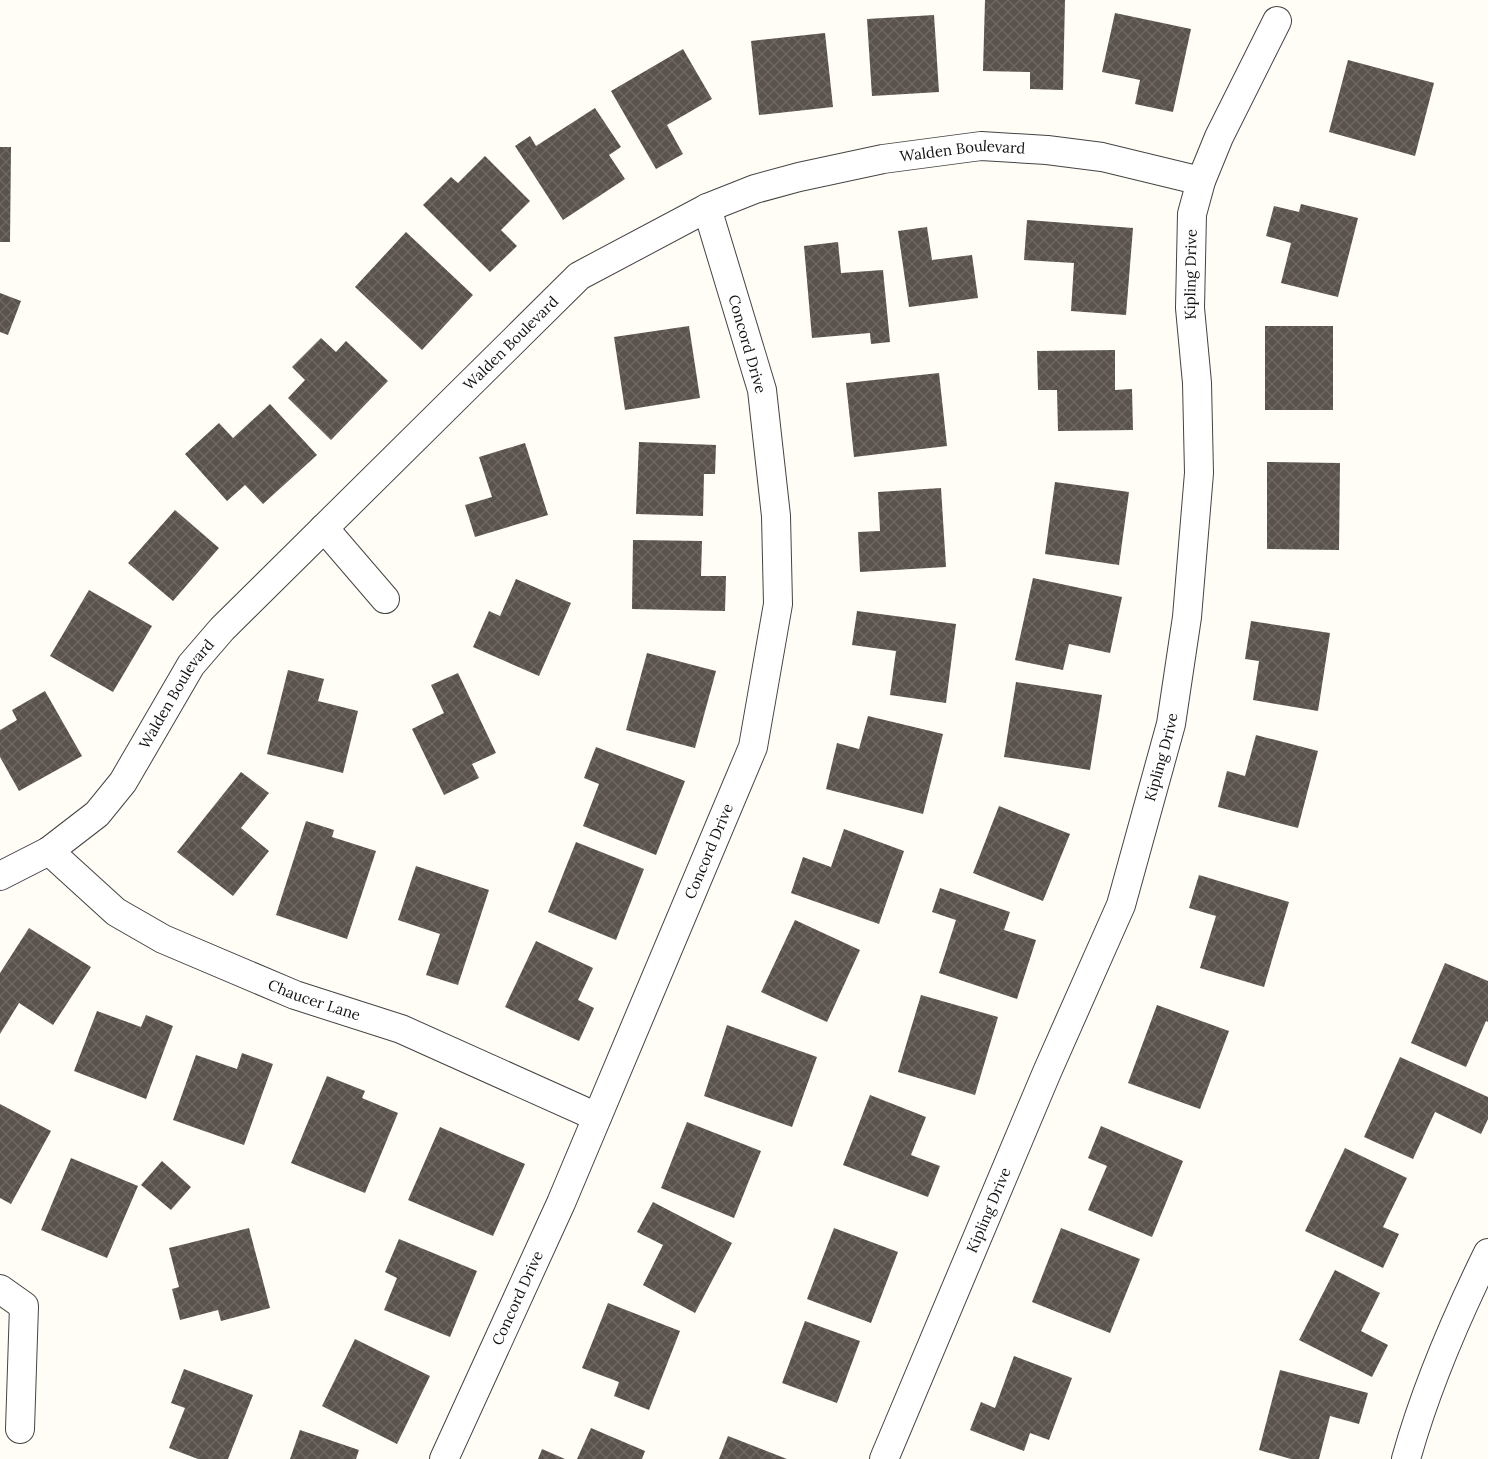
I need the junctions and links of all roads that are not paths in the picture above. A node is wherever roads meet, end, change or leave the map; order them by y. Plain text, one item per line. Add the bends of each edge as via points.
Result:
1 (1277, 21) dead end
2 (1201, 181) junction
3 (707, 208) junction
4 (324, 528) junction
5 (385, 599) dead end
6 (50, 851) junction
7 (0, 876) edge
8 (597, 1117) junction
9 (1488, 1253) edge
10 (0, 1289) edge
11 (20, 1429) dead end
12 (444, 1459) edge
13 (884, 1459) edge
14 (1406, 1459) edge

1 - 2 street, Kipling Drive
2 - 3 street, Walden Boulevard via 1102,157 981,146 883,159 799,177
2 - 13 street, Kipling Drive via 1192,214 1190,308 1199,473 1187,618 1171,724 1121,905
3 - 4 street, Walden Boulevard via 579,276
3 - 8 street, Concord Drive via 762,390 776,516 778,604 753,747
4 - 5 street
4 - 6 street, Walden Boulevard via 191,665 123,782 97,814
6 - 7 street, Walden Boulevard
6 - 8 street, Chaucer Lane via 116,912 163,939 295,994 401,1029
8 - 12 street, Concord Drive
9 - 14 street via 1455,1320
10 - 11 street via 24,1306

